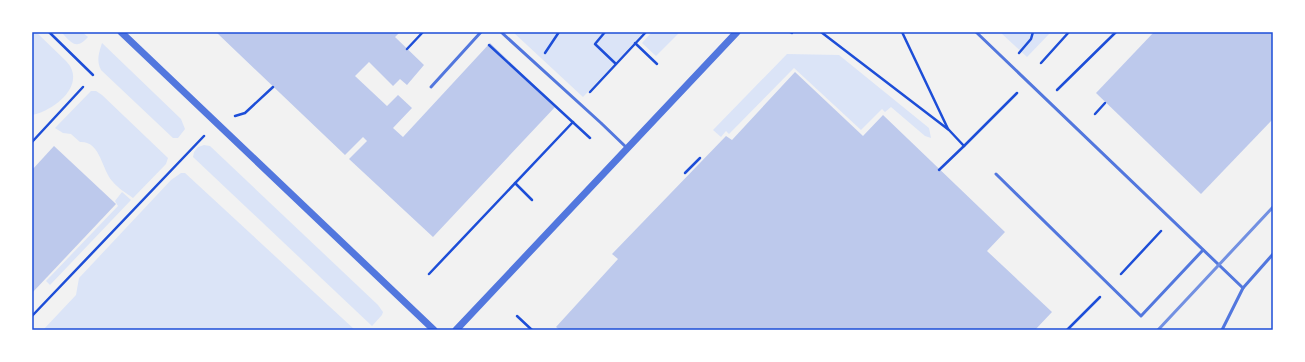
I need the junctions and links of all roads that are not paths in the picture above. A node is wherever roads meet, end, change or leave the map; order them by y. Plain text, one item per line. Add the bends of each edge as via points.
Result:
1 (121, 32) edge
2 (501, 32) edge
3 (738, 32) edge
4 (976, 32) edge
5 (480, 33) edge
6 (431, 87) dead end
7 (627, 148) junction
8 (996, 174) dead end
9 (1203, 250) junction
10 (1273, 254) edge
11 (1242, 288) junction
12 (434, 330) edge
13 (456, 330) edge
14 (1222, 330) edge

1 - 12 street
2 - 7 lane
3 - 7 street
4 - 9 lane
5 - 6 lane
7 - 13 street
8 - 9 lane via 1141,316
9 - 11 lane
10 - 11 lane
11 - 14 lane

